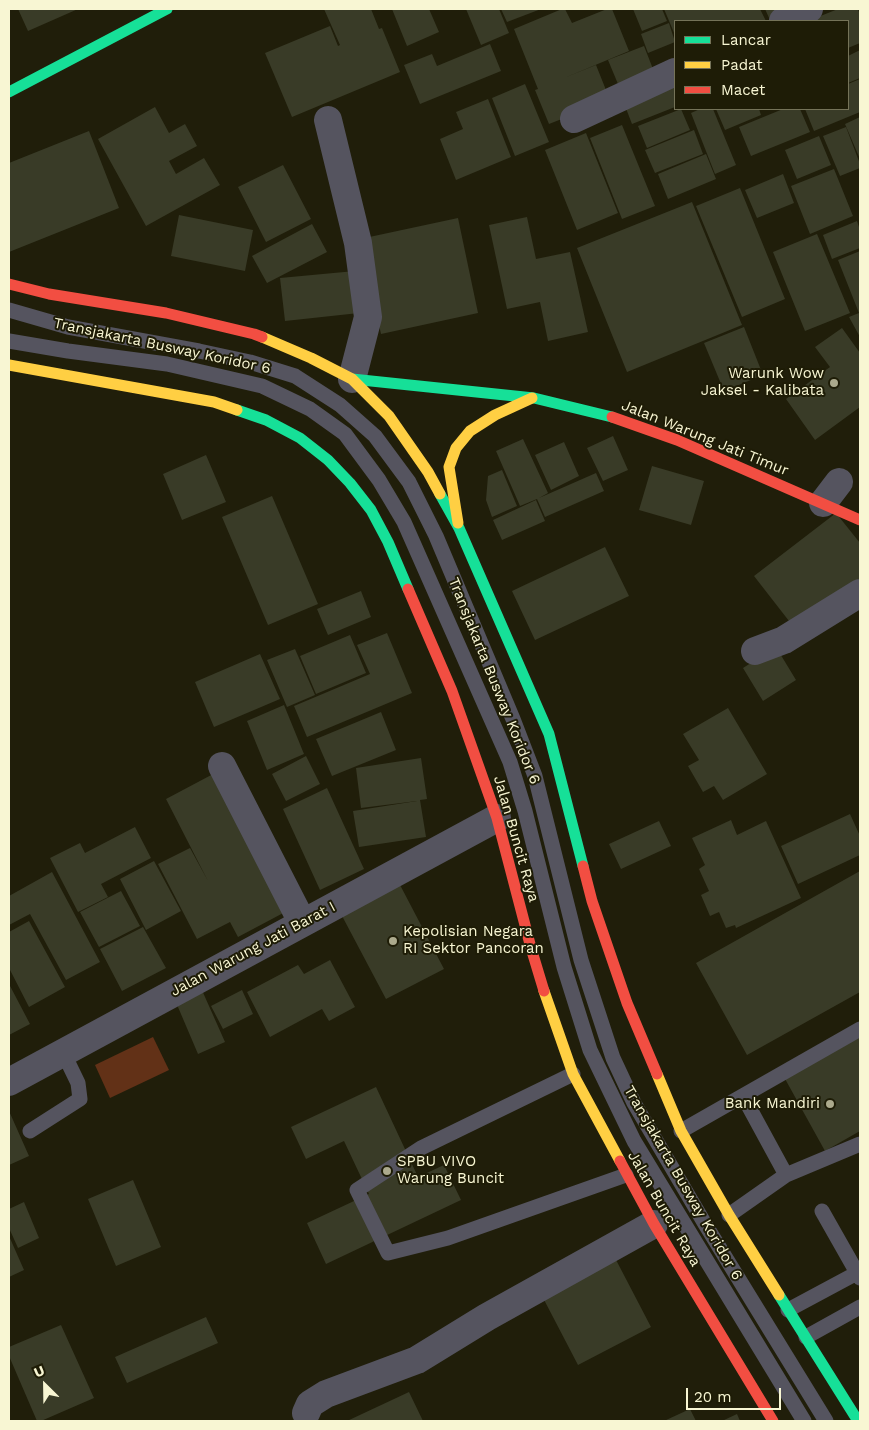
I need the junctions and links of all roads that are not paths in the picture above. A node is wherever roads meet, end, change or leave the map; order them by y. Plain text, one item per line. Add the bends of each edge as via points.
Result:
1 (167, 9) edge
2 (809, 9) edge
3 (785, 20) edge
4 (674, 72) edge
5 (9, 92) edge
6 (574, 119) dead end
7 (328, 120) dead end
8 (9, 284) edge
9 (9, 310) edge
10 (9, 342) edge
11 (9, 365) edge
12 (352, 379) junction
13 (534, 398) junction
14 (860, 520) edge
15 (459, 528) junction
16 (860, 593) edge
17 (755, 652) dead end
18 (222, 766) dead end
19 (497, 818) junction
20 (302, 922) junction
21 (860, 1029) edge
22 (63, 1052) junction
23 (573, 1074) junction
24 (9, 1082) edge
25 (742, 1096) junction
26 (30, 1131) dead end
27 (681, 1131) junction
28 (860, 1144) edge
29 (626, 1175) junction
30 (786, 1175) junction
31 (822, 1211) dead end
32 (729, 1215) junction
33 (654, 1224) junction
34 (859, 1276) edge
35 (860, 1307) edge
36 (788, 1310) junction
37 (806, 1337) junction
38 (306, 1413) dead end
39 (773, 1421) edge
40 (804, 1421) edge
41 (826, 1421) edge
42 (858, 1421) edge

1 - 5 main road
2 - 3 street
4 - 6 street
7 - 12 street via 358,243 368,317
8 - 12 main road via 49,294 166,313 254,334
9 - 41 lane, Transjakarta Busway Koridor 6 via 68,327 250,362 295,376 340,405 375,436 409,482 436,536 532,768 582,960 613,1058 634,1103
10 - 40 lane, Transjakarta Busway Koridor 6 via 168,364 262,386 310,409 345,434 379,480 404,522 510,762 564,967 590,1050 634,1140
11 - 19 main road, Jalan Buncit Raya via 214,402 266,420 300,438 328,460 370,510 388,542 452,691
12 - 13 main road, Jalan Warung Jati Timur
12 - 15 main road via 388,416 428,472
13 - 14 main road, Jalan Warung Jati Timur via 606,415 831,492
13 - 15 main road via 476,427 456,448 449,467
15 - 27 main road via 549,734 592,901 627,1003
16 - 17 street via 784,640
18 - 20 street
19 - 20 street, Jalan Warung Jati Barat I
19 - 23 main road, Jalan Buncit Raya via 531,948
20 - 22 street, Jalan Warung Jati Barat I
21 - 25 lane
22 - 24 street, Jalan Warung Jati Barat I
22 - 26 lane via 78,1083 80,1099
23 - 29 main road, Jalan Buncit Raya
23 - 29 lane via 421,1148 358,1190 388,1253 448,1238
25 - 27 lane
25 - 30 lane
27 - 32 main road
28 - 30 lane
29 - 33 main road, Jalan Buncit Raya
30 - 32 lane
31 - 34 lane
32 - 36 main road
33 - 38 street via 417,1360 326,1394 310,1404
33 - 39 main road, Jalan Buncit Raya
34 - 36 lane
35 - 37 lane
36 - 37 main road
37 - 42 main road

